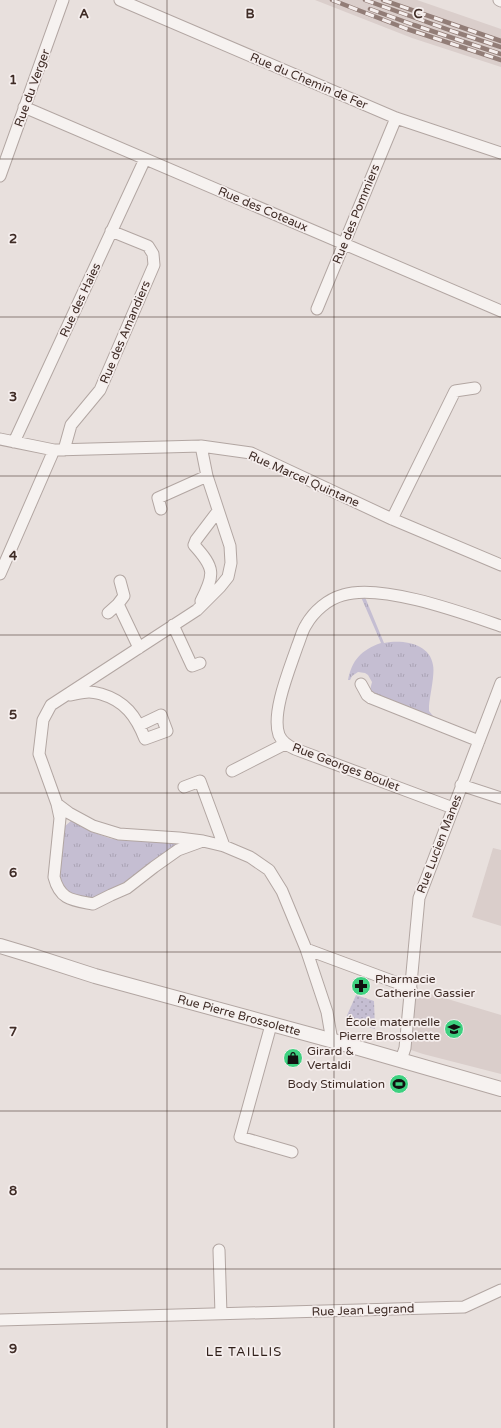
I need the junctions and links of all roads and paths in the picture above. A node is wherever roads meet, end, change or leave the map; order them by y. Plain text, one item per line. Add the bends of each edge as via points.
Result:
1 (63, 0) edge
2 (120, 0) edge
3 (24, 107) junction
4 (396, 118) junction
5 (501, 153) edge
6 (145, 159) junction
7 (0, 176) edge
8 (111, 231) junction
9 (344, 244) junction
10 (317, 309) dead end
11 (501, 311) edge
12 (475, 388) dead end
13 (0, 439) edge
14 (14, 442) junction
15 (201, 446) junction
16 (59, 450) junction
17 (207, 476) junction
18 (161, 509) dead end
19 (218, 511) junction
20 (392, 519) junction
21 (4, 555) edge
22 (501, 564) edge
23 (0, 574) edge
24 (120, 581) dead end
25 (118, 604) junction
26 (197, 610) junction
27 (108, 613) dead end
28 (173, 625) junction
29 (501, 626) edge
30 (139, 648) junction
31 (200, 663) dead end
32 (501, 683) edge
33 (361, 684) dead end
34 (65, 695) junction
35 (140, 725) dead end
36 (479, 741) junction
37 (286, 744) junction
38 (232, 771) dead end
39 (462, 785) junction
40 (184, 787) dead end
41 (501, 798) edge
42 (57, 804) junction
43 (452, 808) junction
44 (203, 841) junction
45 (224, 846) junction
46 (0, 946) edge
47 (306, 949) junction
48 (411, 988) junction
49 (271, 1025) junction
50 (332, 1041) junction
51 (401, 1060) junction
52 (501, 1088) edge
53 (292, 1152) dead end
54 (219, 1250) dead end
55 (501, 1290) edge
56 (221, 1314) junction
57 (0, 1320) edge

1 - 3 street, Rue du Verger
2 - 4 street, Rue du Chemin de Fer
3 - 6 street, Rue des Coteaux
3 - 7 street, Rue du Verger
4 - 5 street, Rue du Chemin de Fer
4 - 9 street, Rue des Pommiers
6 - 8 street, Rue des Haies
6 - 9 street, Rue des Coteaux
8 - 14 street, Rue des Haies
8 - 16 street, Rue des Amandiers via 148,246 153,254 154,265 100,390 71,425
9 - 10 street, Rue des Pommiers
9 - 11 street, Rue des Coteaux
12 - 20 street via 455,391
13 - 14 street, Rue Marcel Quintane
14 - 16 street, Rue Marcel Quintane
15 - 16 street, Rue Marcel Quintane
15 - 17 street
15 - 20 street, Rue Marcel Quintane via 251,453
16 - 21 street
17 - 18 street via 158,498
17 - 19 street
19 - 26 street via 230,546 231,563 228,576 220,588
19 - 26 street via 194,545 210,567 211,582
20 - 22 street, Rue Marcel Quintane
21 - 23 street
24 - 25 street via 124,596
25 - 27 street
25 - 30 street
26 - 28 street
28 - 30 street
28 - 31 street via 192,666
29 - 37 street, Rue Georges Boulet via 440,606 390,595 358,591 327,601 306,625 285,681 278,723 279,735
30 - 34 street
32 - 36 street, Rue Lucien Manes
33 - 36 street via 371,698
34 - 35 street via 90,692 109,696 121,702
34 - 42 street via 51,705 43,720 39,754
36 - 39 street, Rue Lucien Manes
37 - 38 street
37 - 43 street, Rue Georges Boulet
39 - 41 street
39 - 43 street, Rue Lucien Manes
40 - 45 street via 200,781
42 - 44 street via 93,826 119,834
42 - 44 street via 60,818 54,877 56,887 66,898 93,904 127,888 178,850
43 - 48 street, Rue Lucien Manes via 418,898
44 - 45 street
45 - 47 street via 250,857 269,870 282,891
46 - 49 street, Rue Pierre Brossolette via 95,976
47 - 48 street
47 - 50 street via 327,1012
48 - 51 street, Rue Lucien Manes via 405,1048
49 - 50 street, Rue Pierre Brossolette
49 - 53 street via 240,1137
50 - 51 street, Rue Pierre Brossolette
51 - 52 street, Rue Pierre Brossolette
54 - 56 street
55 - 56 street, Rue Jean Legrand via 464,1307
56 - 57 street, Rue Jean Legrand

